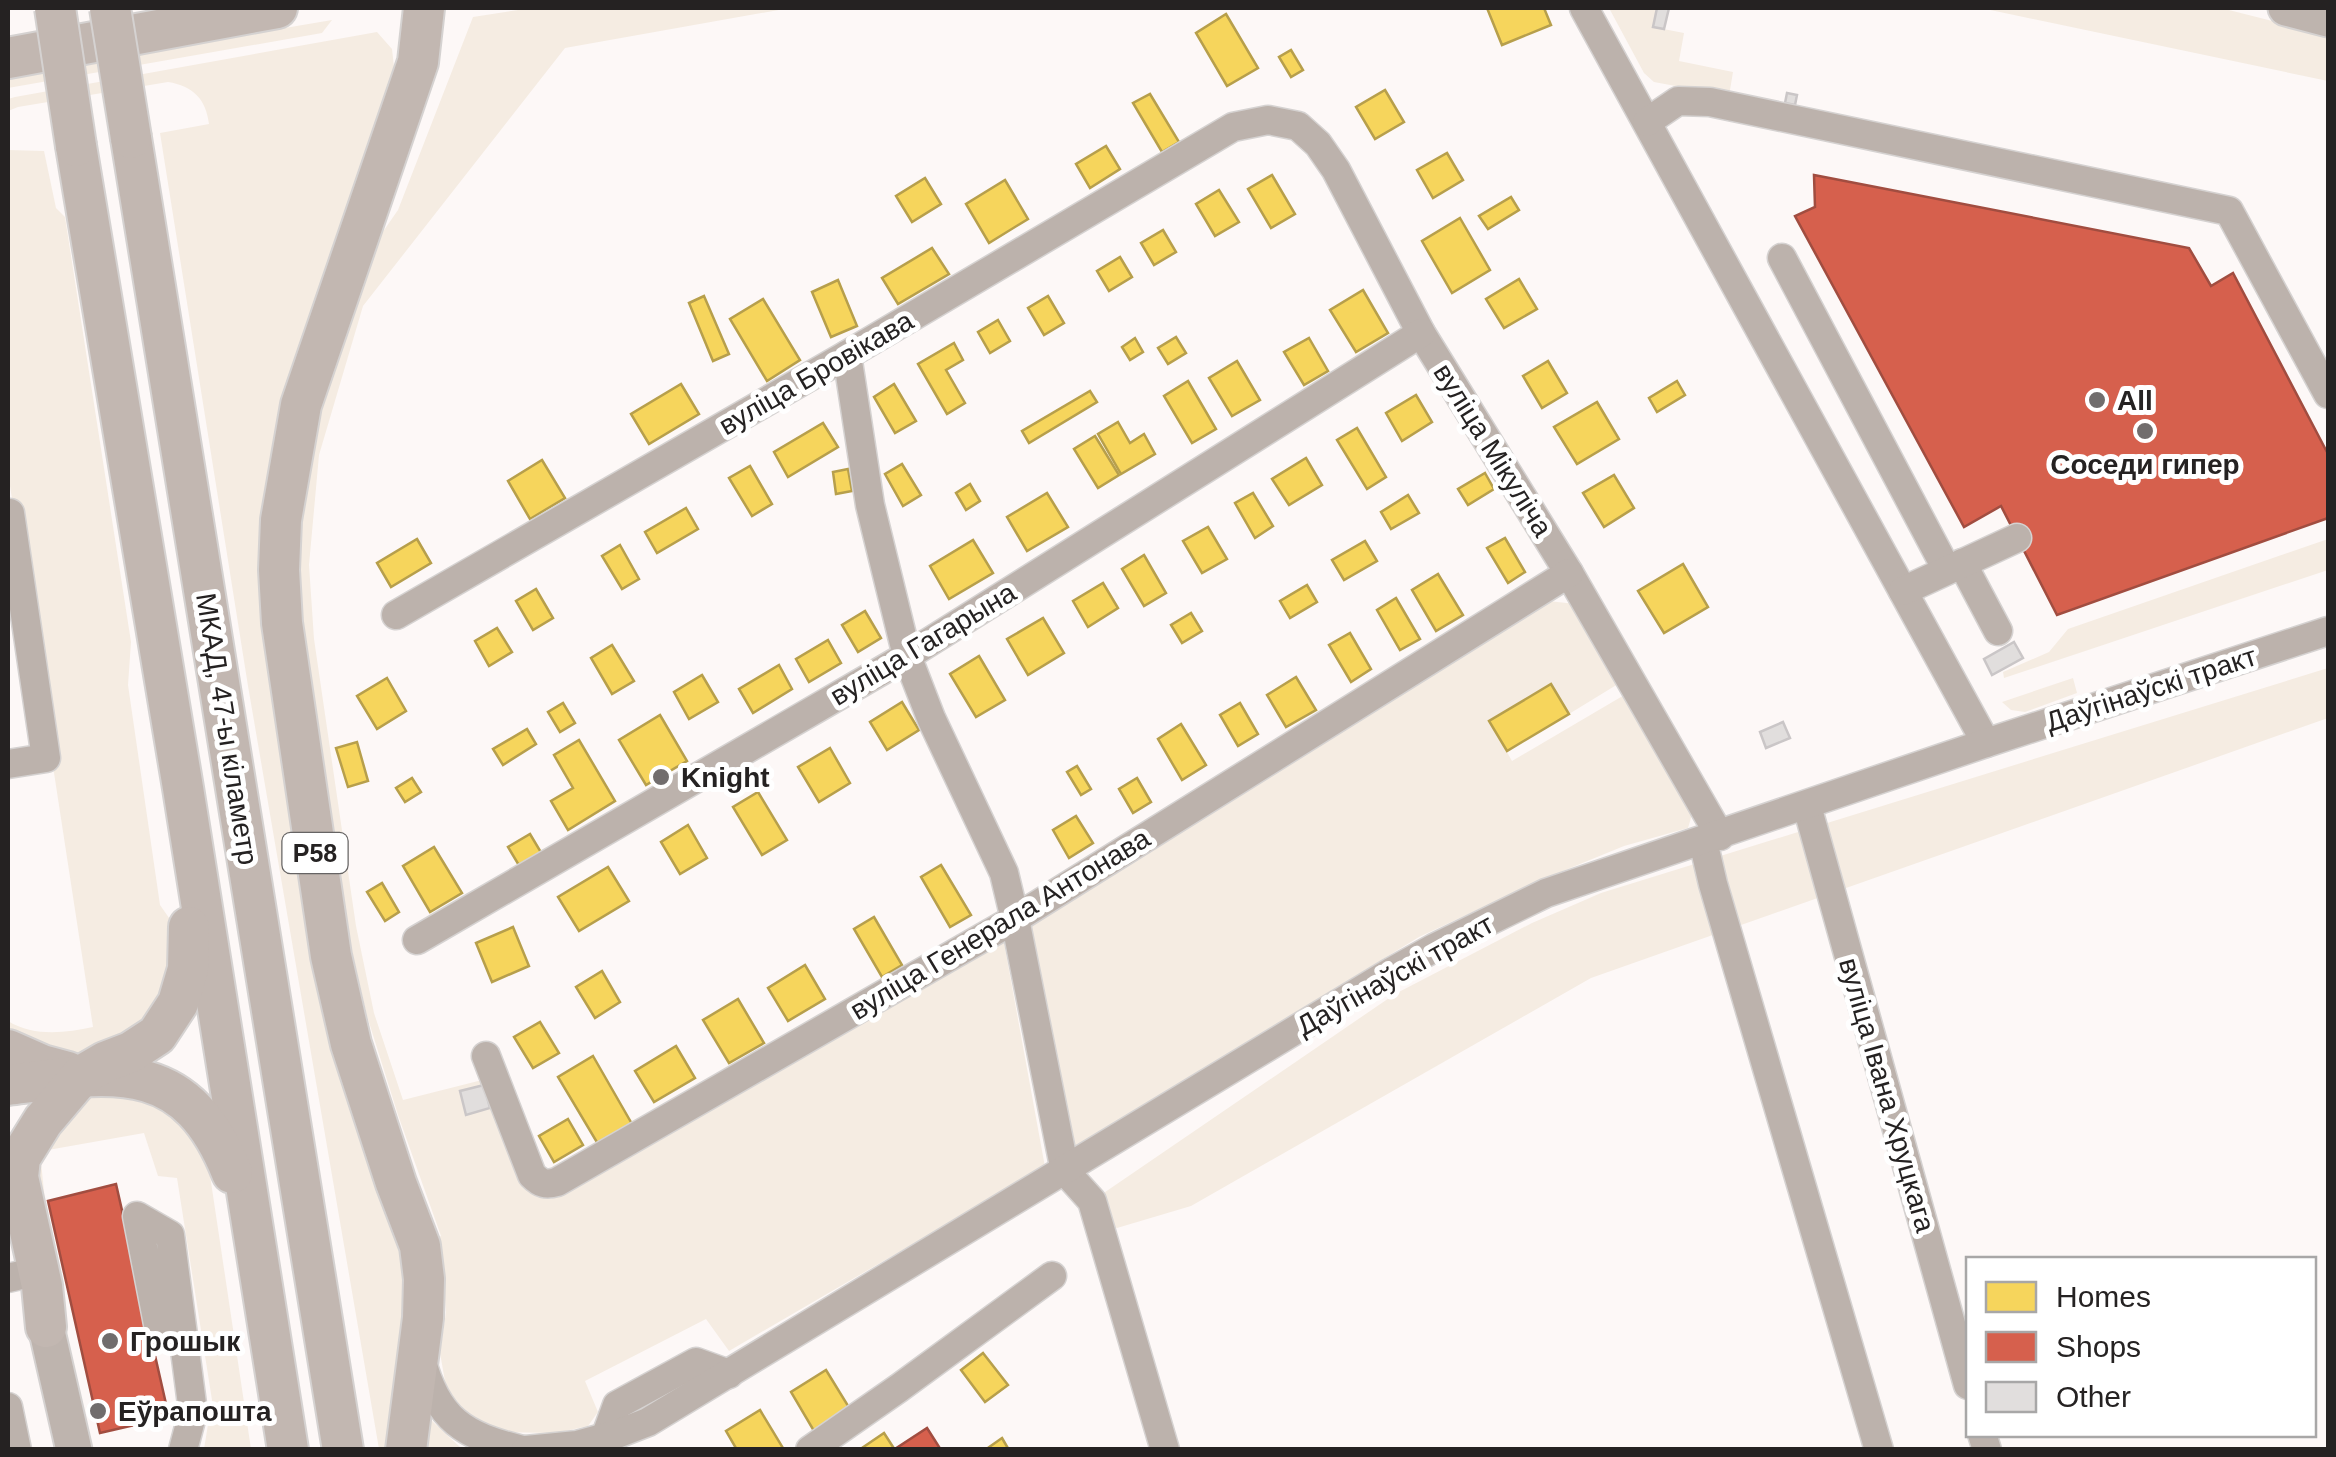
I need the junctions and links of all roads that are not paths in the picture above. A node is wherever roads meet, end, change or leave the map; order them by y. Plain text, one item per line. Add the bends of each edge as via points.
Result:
1 (56, 8) edge
2 (110, 8) edge
3 (277, 8) edge
4 (424, 8) edge
5 (1584, 8) edge
6 (2286, 8) edge
7 (2328, 19) edge
8 (11, 58) edge
9 (1646, 122) junction
10 (1233, 127) joint
11 (1782, 258) dead end
12 (1421, 333) junction
13 (847, 355) junction
14 (2328, 394) edge
15 (8, 514) edge
16 (2017, 538) dead end
17 (1955, 567) junction
18 (1569, 573) junction
19 (1903, 591) junction
20 (396, 615) dead end
21 (1998, 631) dead end
22 (2328, 631) edge
23 (907, 656) junction
24 (1986, 744) junction
25 (8, 764) edge
26 (183, 788) junction
27 (1806, 806) junction
28 (1711, 838) junction
29 (1015, 918) junction
30 (417, 940) dead end
31 (8, 1050) edge
32 (486, 1056) dead end
33 (82, 1076) junction
34 (8, 1085) edge
35 (1065, 1170) junction
36 (8, 1214) edge
37 (1052, 1276) dead end
38 (14, 1277) edge
39 (158, 1324) dead end
40 (46, 1327) junction
41 (419, 1352) junction
42 (274, 1364) junction
43 (1966, 1378) edge
44 (8, 1407) edge
45 (587, 1444) edge
46 (17, 1450) edge
47 (74, 1450) edge
48 (182, 1450) edge
49 (288, 1450) edge
50 (343, 1450) edge
51 (406, 1450) edge
52 (524, 1450) edge
53 (810, 1450) edge
54 (1165, 1450) edge
55 (1879, 1450) edge

1 - 26 highway, МКАД, 47-ы кіламетр, bridge
2 - 50 highway, МКАД, 47-ы кіламетр, bridge
3 - 8 highway
4 - 41 highway, Р58 via 418,62 302,405 279,570 331,956 351,1044 420,1246
5 - 9 street
6 - 7 main road
9 - 14 street via 1678,101 1710,102 2229,211
9 - 19 street
10 - 12 street, вуліца Мікуліча via 1268,120 1298,126 1318,144
10 - 13 street, вуліца Бровікава
11 - 17 street
12 - 18 street, вуліца Мікуліча
12 - 23 street, вуліца Гагарына
13 - 20 street, вуліца Бровікава
13 - 23 street via 870,506
15 - 25 street via 46,758
16 - 17 street
17 - 19 street
17 - 21 street
18 - 28 street, вуліца Мікуліча
18 - 29 street, вуліца Генерала Антонава
19 - 24 street
22 - 24 street, Даўгінаўскі тракт
23 - 29 street via 1004,874
23 - 30 street, вуліца Гагарына
24 - 27 street, Даўгінаўскі тракт
26 - 33 highway via 190,937 178,1003 157,1035
26 - 42 highway, МКАД, 47-ы кіламетр
27 - 28 street, Даўгінаўскі тракт
27 - 43 street, вуліца Івана Хруцкага
28 - 35 street, Даўгінаўскі тракт via 1546,893 1434,948
28 - 55 street, вуліца Мікуліча via 1718,905
29 - 32 street, вуліца Генерала Антонава via 558,1182 532,1176
29 - 35 street
31 - 33 highway
33 - 34 highway
33 - 40 highway via 30,1138 18,1167
33 - 42 highway via 147,1081 176,1094 214,1133 232,1171
35 - 45 street, Даўгінаўскі тракт via 648,1422
35 - 54 street via 1092,1202
36 - 38 highway
37 - 53 street
38 - 40 highway
39 - 48 street via 137,1216 170,1235 193,1412
40 - 47 main road
41 - 51 highway, Р58
41 - 52 street via 427,1382 450,1419 470,1433
42 - 49 highway, МКАД, 47-ы кіламетр
44 - 46 street
45 - 52 street, Даўгінаўскі тракт

